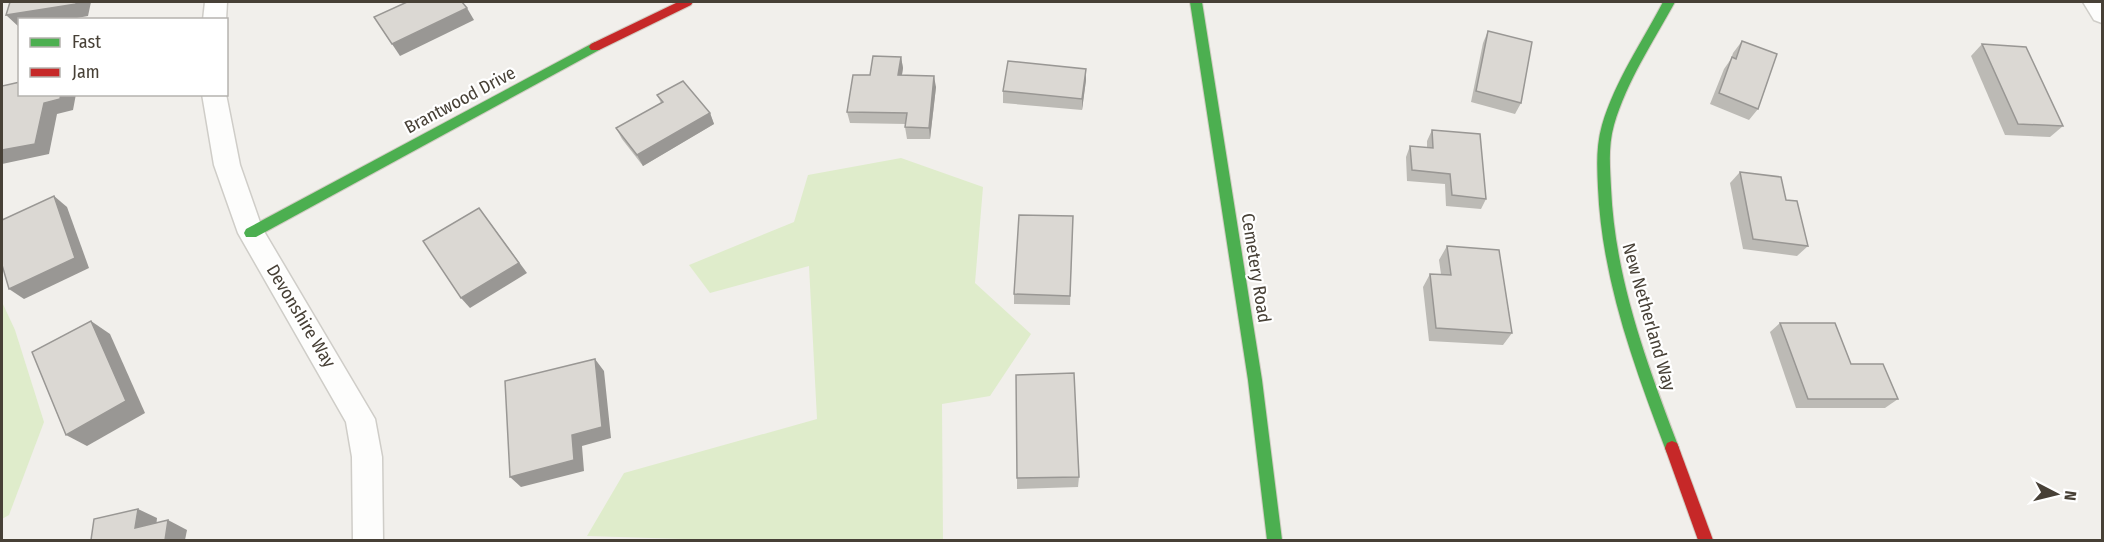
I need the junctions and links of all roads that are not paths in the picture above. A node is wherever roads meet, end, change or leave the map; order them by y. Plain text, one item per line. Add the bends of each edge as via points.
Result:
1 (216, 2) edge
2 (687, 2) edge
3 (1196, 2) edge
4 (1669, 2) edge
5 (2095, 2) edge
6 (2103, 14) edge
7 (215, 18) edge
8 (214, 96) edge
9 (251, 233) junction
10 (368, 540) edge
11 (1275, 540) edge
12 (1706, 540) edge

1 - 7 street
2 - 9 street, Brantwood Drive via 617,35
3 - 11 street, Cemetery Road via 1255,380
4 - 12 street, New Netherland Way via 1618,99 1604,143 1604,192 1610,255 1643,371
5 - 6 street
8 - 9 street, Devonshire Way via 223,154
9 - 10 street, Devonshire Way via 360,419 367,457

